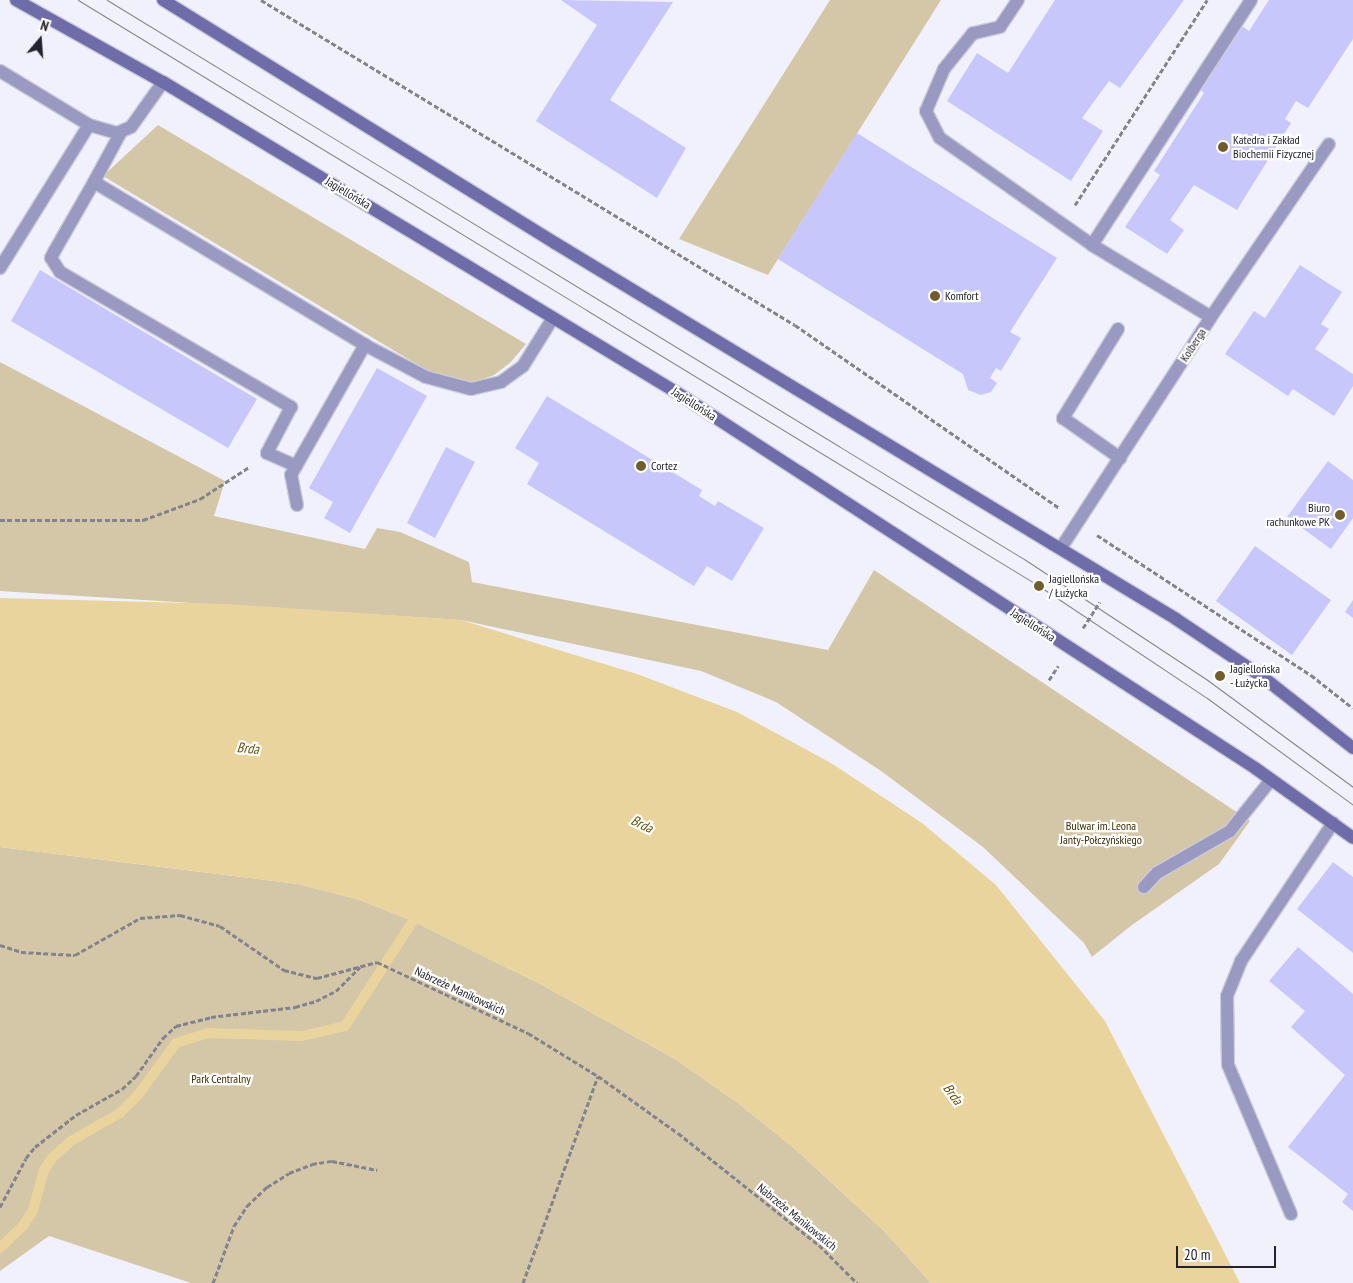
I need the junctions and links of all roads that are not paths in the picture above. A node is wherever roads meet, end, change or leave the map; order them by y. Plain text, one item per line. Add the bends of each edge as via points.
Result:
1 (16, 0) edge
2 (163, 0) edge
3 (1018, 0) edge
4 (1251, 0) edge
5 (0, 71) edge
6 (163, 82) junction
7 (89, 125) junction
8 (121, 132) junction
9 (1329, 144) dead end
10 (94, 182) junction
11 (1092, 245) junction
12 (0, 268) edge
13 (1211, 317) junction
14 (553, 318) junction
15 (1118, 329) dead end
16 (365, 345) junction
17 (1120, 458) junction
18 (296, 466) junction
19 (297, 505) dead end
20 (1061, 548) junction
21 (1353, 748) edge
22 (1272, 780) junction
23 (1333, 823) junction
24 (1353, 838) edge
25 (1144, 886) dead end
26 (1291, 1214) dead end

1 - 6 main road, Jagiellońska
2 - 20 main road via 522,223
3 - 11 street via 1000,27 973,33 944,69 926,111 940,138
4 - 11 street
5 - 7 street
6 - 8 street via 132,127
6 - 14 main road, Jagiellońska
7 - 8 street
7 - 12 street
8 - 10 street
9 - 13 street, Kolberga
10 - 16 street
10 - 18 street via 54,250 52,258 60,272 290,407 267,453
11 - 13 street
13 - 17 street, Kolberga
14 - 16 street via 523,366 501,382 471,389 426,377
14 - 22 main road, Jagiellońska via 676,392
15 - 17 street via 1064,418
16 - 18 street
17 - 20 street, Kolberga
18 - 19 street via 291,475
20 - 21 main road via 1236,658
22 - 23 main road, Jagiellońska
22 - 25 street via 1230,830 1157,873
23 - 24 main road, Jagiellońska
23 - 26 street via 1241,961 1227,996 1228,1065

